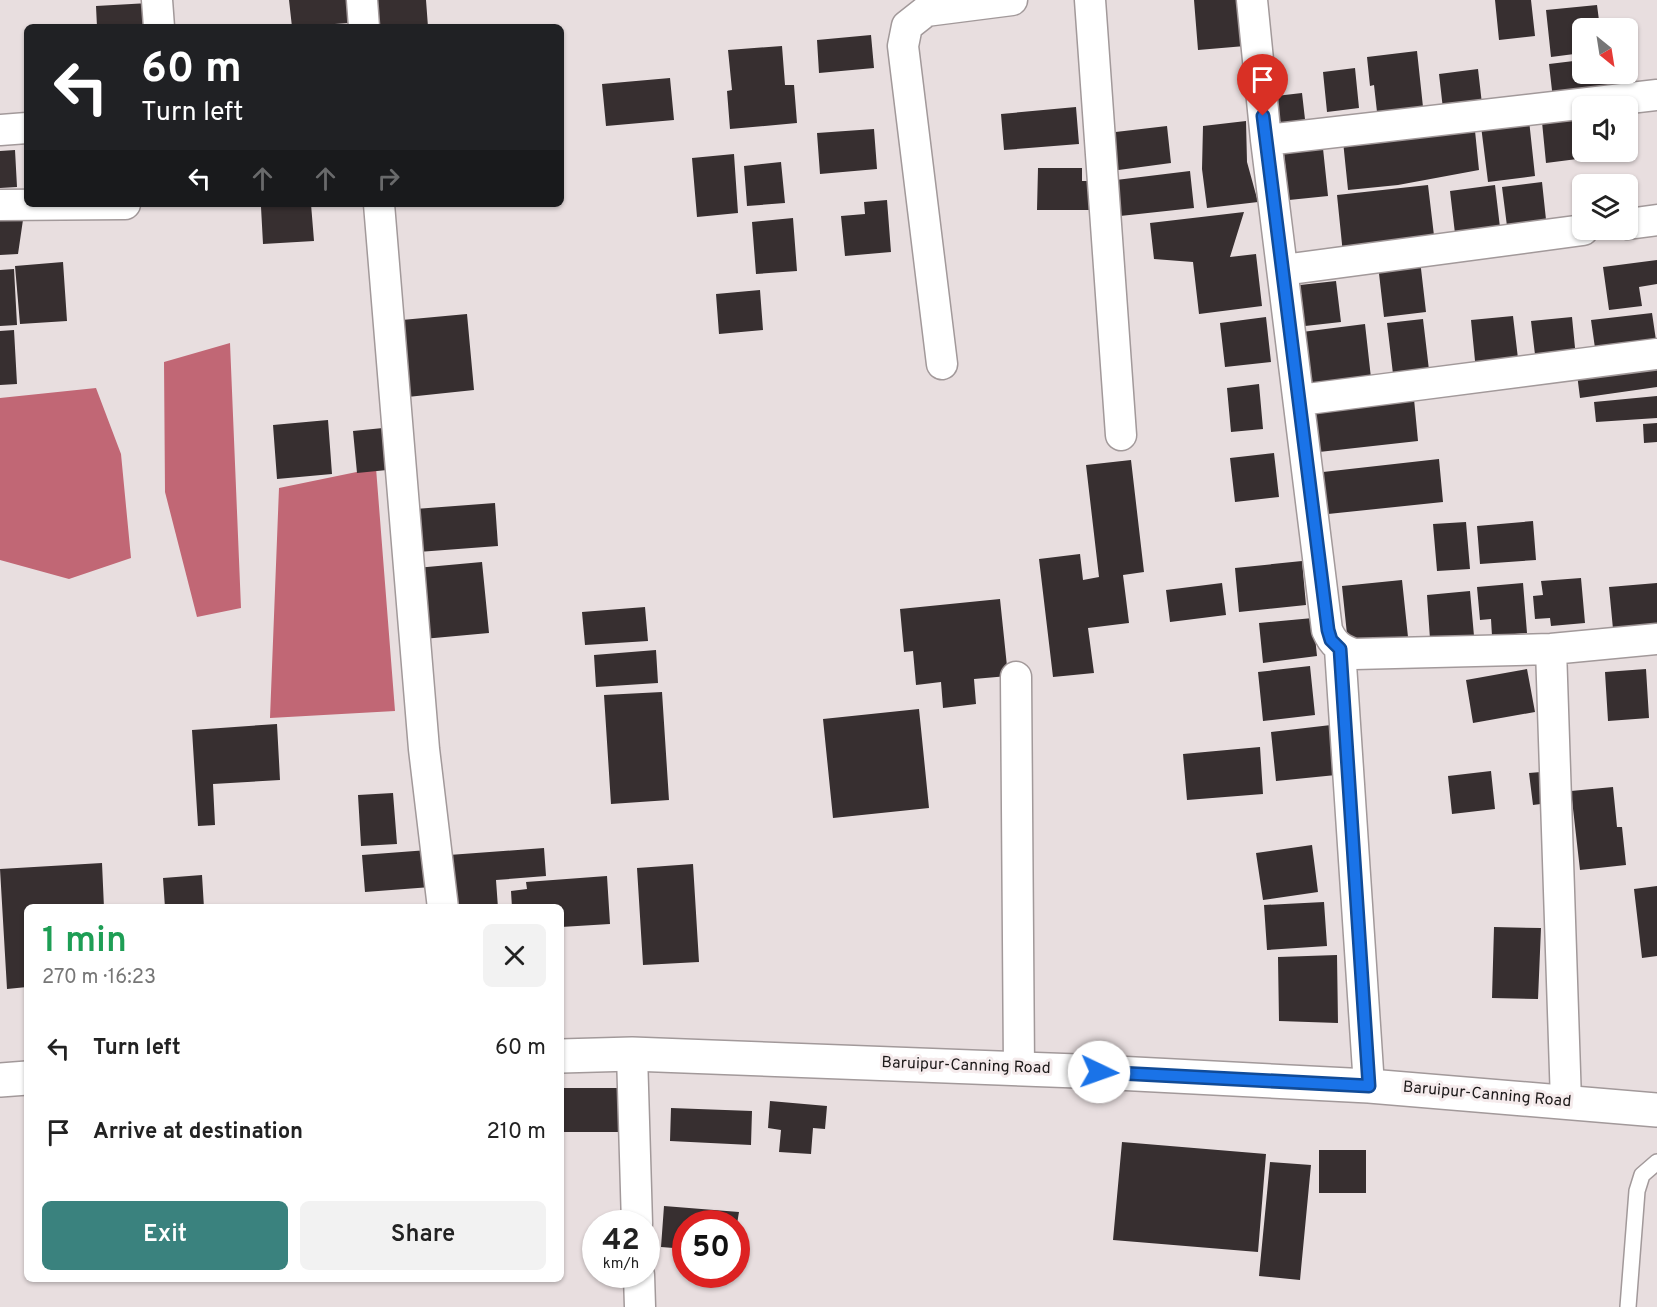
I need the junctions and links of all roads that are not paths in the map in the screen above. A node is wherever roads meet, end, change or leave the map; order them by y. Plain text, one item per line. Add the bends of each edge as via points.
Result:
1 (157, 0) edge
2 (362, 0) edge
3 (1012, 0) edge
4 (1090, 0) edge
5 (1252, 0) edge
6 (159, 24) edge
7 (364, 24) edge
8 (1657, 95) edge
9 (24, 129) edge
10 (0, 130) edge
11 (1266, 140) junction
12 (0, 205) edge
13 (24, 205) edge
14 (379, 207) edge
15 (1657, 220) edge
16 (1638, 223) edge
17 (1572, 231) edge
18 (1283, 270) junction
19 (1657, 354) edge
20 (942, 364) dead end
21 (1300, 400) junction
22 (1121, 435) dead end
23 (1657, 639) edge
24 (1340, 649) junction
25 (1551, 649) junction
26 (1016, 677) dead end
27 (443, 904) edge
28 (632, 1054) junction
29 (564, 1056) edge
30 (1019, 1068) junction
31 (24, 1078) edge
32 (0, 1080) edge
33 (1369, 1086) junction
34 (1566, 1102) junction
35 (1657, 1110) edge
36 (1657, 1162) edge
37 (638, 1210) edge
38 (639, 1288) edge
39 (640, 1307) edge
40 (1628, 1307) edge

1 - 6 street
2 - 7 street
3 - 20 street via 926,10 907,26 903,45
4 - 22 street
5 - 11 street
8 - 11 street
9 - 10 street
11 - 18 street
12 - 13 street
14 - 27 street via 424,749
15 - 16 street
17 - 18 street
18 - 21 street
19 - 21 street
21 - 24 street via 1328,630
23 - 25 street
24 - 25 street via 1354,654
24 - 33 street
25 - 34 street
26 - 30 street
28 - 29 main road, Baruipur-Canning Road
28 - 30 main road, Baruipur-Canning Road
28 - 37 street
30 - 33 main road, Baruipur-Canning Road
31 - 32 main road
33 - 34 main road, Baruipur-Canning Road
34 - 35 main road, Baruipur-Canning Road
36 - 40 lane via 1642,1175 1637,1191
38 - 39 street

